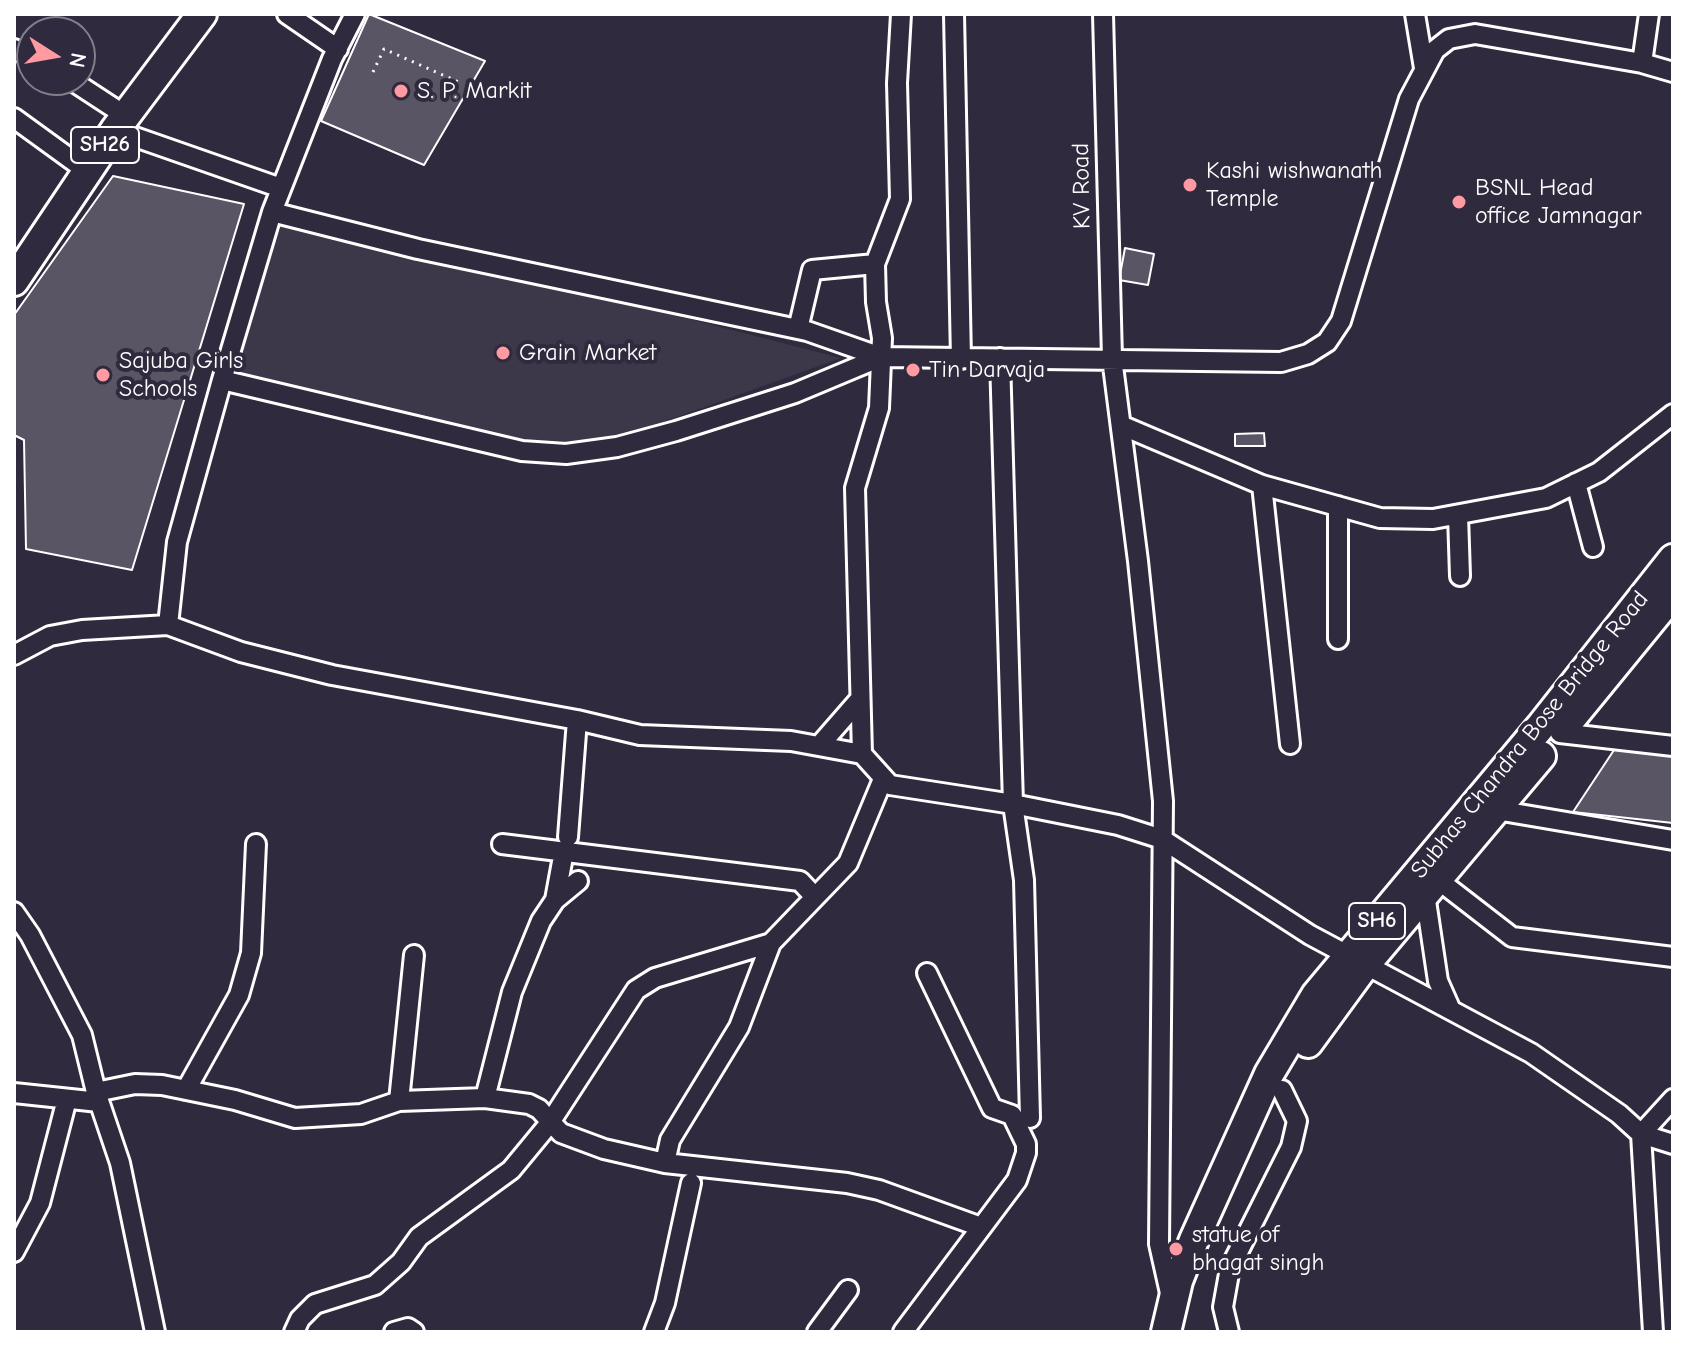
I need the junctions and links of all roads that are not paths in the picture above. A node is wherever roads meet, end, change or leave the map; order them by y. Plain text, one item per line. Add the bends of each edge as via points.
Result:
1 (202, 14) edge
2 (287, 14) edge
3 (355, 14) edge
4 (901, 14) edge
5 (954, 14) edge
6 (1103, 14) edge
7 (1415, 14) edge
8 (1649, 14) edge
9 (338, 49) junction
10 (1642, 63) junction
11 (1424, 68) junction
12 (1673, 72) edge
13 (89, 96) edge
14 (14, 118) edge
15 (120, 123) junction
16 (87, 171) junction
17 (281, 188) junction
18 (272, 212) junction
19 (875, 264) junction
20 (14, 281) edge
21 (798, 329) junction
22 (881, 357) junction
23 (1000, 358) junction
24 (1112, 358) junction
25 (961, 359) junction
26 (222, 380) junction
27 (1673, 414) edge
28 (1123, 426) junction
29 (1576, 483) junction
30 (1262, 485) junction
31 (1338, 506) junction
32 (1458, 515) junction
33 (1593, 547) dead end
34 (1673, 559) edge
35 (1460, 576) dead end
36 (1673, 594) edge
37 (168, 625) junction
38 (1338, 639) dead end
39 (14, 655) edge
40 (860, 699) junction
41 (577, 720) junction
42 (1560, 733) junction
43 (1290, 744) dead end
44 (819, 746) junction
45 (1673, 746) edge
46 (862, 754) junction
47 (883, 779) junction
48 (1013, 804) junction
49 (1496, 810) junction
50 (1162, 839) junction
51 (1673, 840) edge
52 (256, 844) dead end
53 (502, 844) dead end
54 (566, 844) junction
55 (578, 881) dead end
56 (1431, 887) junction
57 (815, 897) junction
58 (555, 900) junction
59 (14, 912) edge
60 (771, 943) junction
61 (414, 955) dead end
62 (1673, 957) edge
63 (1357, 959) junction
64 (927, 973) dead end
65 (1450, 1008) junction
66 (186, 1090) junction
67 (1282, 1090) junction
68 (14, 1093) edge
69 (97, 1097) junction
70 (485, 1098) junction
71 (67, 1099) junction
72 (1673, 1099) edge
73 (399, 1101) junction
74 (1030, 1118) dead end
75 (549, 1124) junction
76 (1641, 1134) junction
77 (1673, 1144) edge
78 (665, 1163) junction
79 (691, 1183) dead end
80 (981, 1227) junction
81 (14, 1252) edge
82 (848, 1290) dead end
83 (1175, 1322) edge
84 (155, 1332) edge
85 (294, 1332) edge
86 (394, 1332) edge
87 (414, 1332) edge
88 (654, 1332) edge
89 (817, 1332) edge
90 (903, 1332) edge
91 (1229, 1332) edge
92 (1653, 1332) edge

1 - 15 main road, SH26
2 - 9 street
3 - 9 street
4 - 19 street via 900,199
5 - 25 street
6 - 24 street, KV Road
7 - 11 street
8 - 10 street
9 - 17 street
10 - 11 street via 1475,34 1449,39
10 - 12 street
11 - 24 street via 1409,99 1350,298 1327,342 1281,362
13 - 15 street
14 - 16 street
15 - 16 main road, SH26
15 - 17 street
16 - 20 main road, SH26
17 - 18 street
18 - 21 street via 418,249
18 - 26 street
19 - 21 street via 812,270
19 - 22 street
21 - 22 street
22 - 25 street
22 - 26 street via 795,393 676,431 566,454 522,451
22 - 40 street via 879,408 855,488
23 - 24 street
23 - 25 street
23 - 48 street
24 - 28 street, KV Road
26 - 37 street via 177,542
27 - 29 street via 1599,472
28 - 30 street
28 - 50 street, KV Road via 1163,801
29 - 32 street via 1546,498
29 - 33 street
30 - 31 street
30 - 43 street
31 - 32 street via 1393,519
31 - 38 street
32 - 35 street
34 - 63 main road, Subhas Chandra Bose Bridge Road / SH6
36 - 42 main road, Subhas Chandra Bose Bridge Road / SH6
37 - 39 street via 50,636
37 - 41 street via 241,652 332,675
40 - 44 street
40 - 46 street
41 - 44 street via 640,735
41 - 54 street
42 - 45 street
42 - 49 main road, Subhas Chandra Bose Bridge Road / SH6
44 - 46 street
46 - 47 street
47 - 48 street via 890,785
47 - 57 street via 848,863
48 - 50 street
48 - 74 street via 1024,880
49 - 51 street
49 - 56 main road, Subhas Chandra Bose Bridge Road / SH6
50 - 63 street via 1297,927
50 - 83 street, KV Road via 1159,1244
52 - 66 street via 251,953 239,995
53 - 54 street
54 - 57 street via 800,881
54 - 58 street
55 - 58 street
56 - 62 street via 1512,937
56 - 63 main road, Subhas Chandra Bose Bridge Road / SH6
56 - 65 street via 1438,981
57 - 60 street
58 - 70 street via 512,992
59 - 69 street via 82,1035
60 - 75 street via 655,978 636,990
60 - 78 street via 739,1027 670,1140
61 - 73 street
63 - 65 street
63 - 67 main road, Subhas Chandra Bose Bridge Road / SH6
63 - 83 main road, Subhas Chandra Bose Bridge Road / SH6 via 1316,995 1269,1074 1194,1240
64 - 80 street via 992,1108 1012,1115 1026,1144 1017,1180
65 - 76 street via 1531,1053
66 - 69 street via 149,1083
66 - 73 street via 295,1118 361,1114
67 - 83 main road, Subhas Chandra Bose Bridge Road / SH6
67 - 91 street via 1297,1121 1291,1147 1230,1268 1223,1307
68 - 71 street
69 - 71 street
69 - 84 street via 120,1163
70 - 73 street
70 - 75 street via 535,1106
71 - 81 street via 40,1203
72 - 76 street
75 - 78 street via 573,1139
75 - 85 street via 511,1170 419,1237 381,1280 315,1304
76 - 77 street
76 - 92 street
78 - 80 street via 847,1183
79 - 88 street
80 - 90 street
82 - 89 street
86 - 87 street

